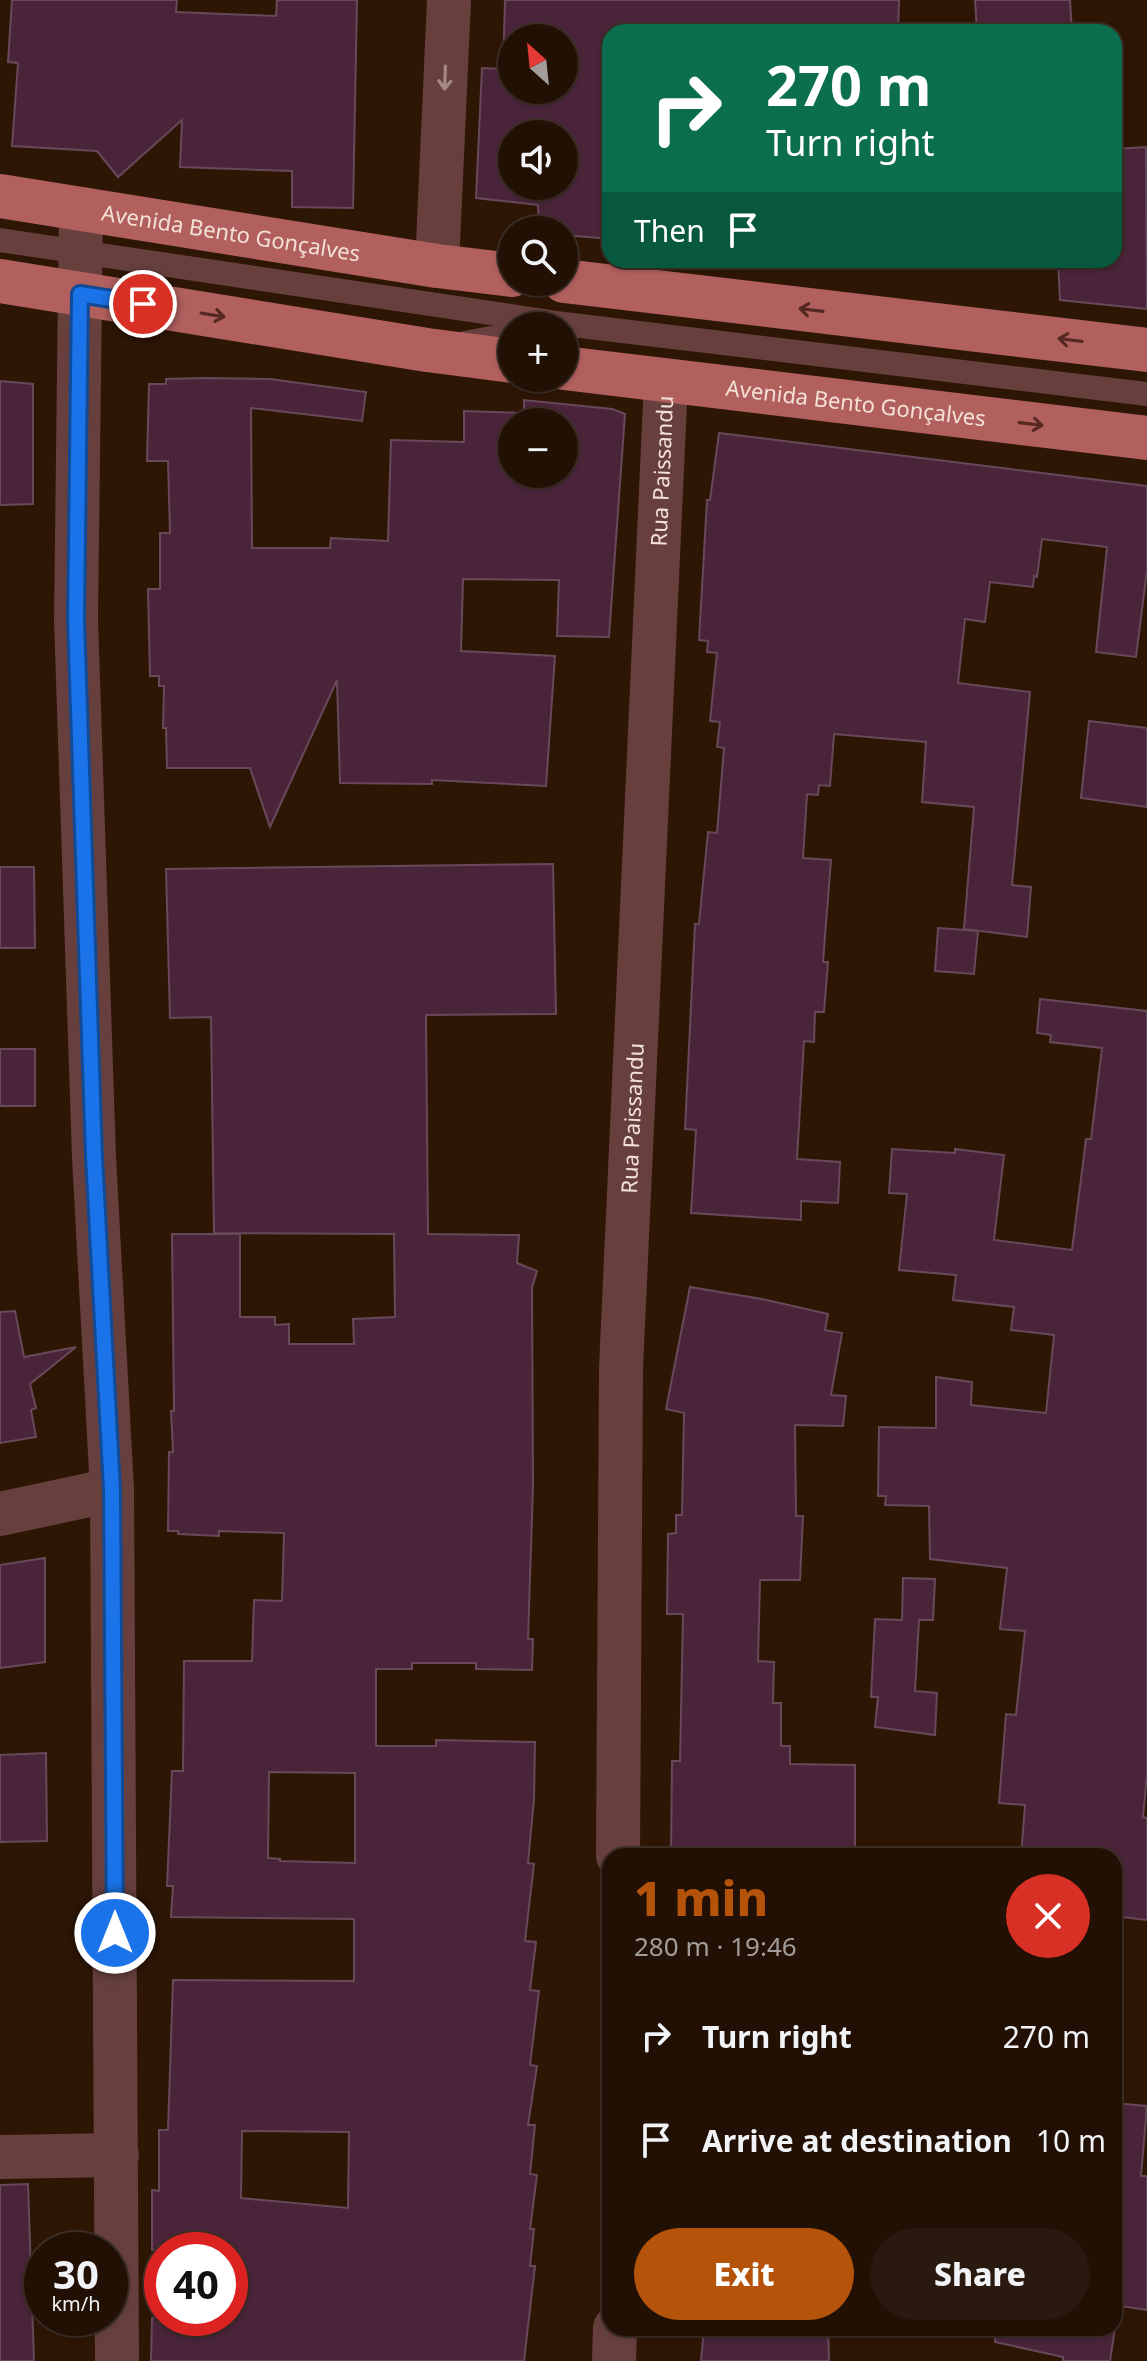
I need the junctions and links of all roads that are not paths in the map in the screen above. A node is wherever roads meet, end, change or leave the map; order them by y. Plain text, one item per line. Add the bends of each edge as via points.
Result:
1 (449, 0) edge
2 (0, 196) edge
3 (81, 209) junction
4 (0, 240) edge
5 (437, 266) junction
6 (498, 273) edge
7 (80, 274) junction
8 (0, 281) edge
9 (578, 283) edge
10 (531, 312) edge
11 (498, 319) edge
12 (578, 327) edge
13 (498, 337) edge
14 (427, 350) junction
15 (1147, 350) edge
16 (498, 359) edge
17 (578, 370) edge
18 (666, 381) junction
19 (1147, 394) edge
20 (1147, 438) edge
21 (112, 1490) junction
22 (0, 1514) edge
23 (618, 1848) edge
24 (117, 2155) junction
25 (0, 2157) edge
26 (615, 2336) edge
27 (117, 2361) edge
28 (614, 2361) edge

1 -> 5 street
2 - 3 main road, Avenida Bento Gonçalves
3 - 5 main road, Avenida Bento Gonçalves
3 - 7 street
4 - 7 lane
5 - 6 main road, Avenida Bento Gonçalves
5 - 10 lane
7 - 8 main road
7 - 11 lane
7 -> 14 main road
7 - 21 street via 76,620 94,1157
15 -> 9 main road
12 - 19 lane
13 - 14 lane
14 - 16 main road
17 - 18 main road, Avenida Bento Gonçalves
18 -> 20 main road, Avenida Bento Gonçalves
18 - 23 street, Rua Paissandu via 621,1368
21 - 22 street
21 - 24 street
24 - 25 street
24 - 27 street
26 - 28 street

